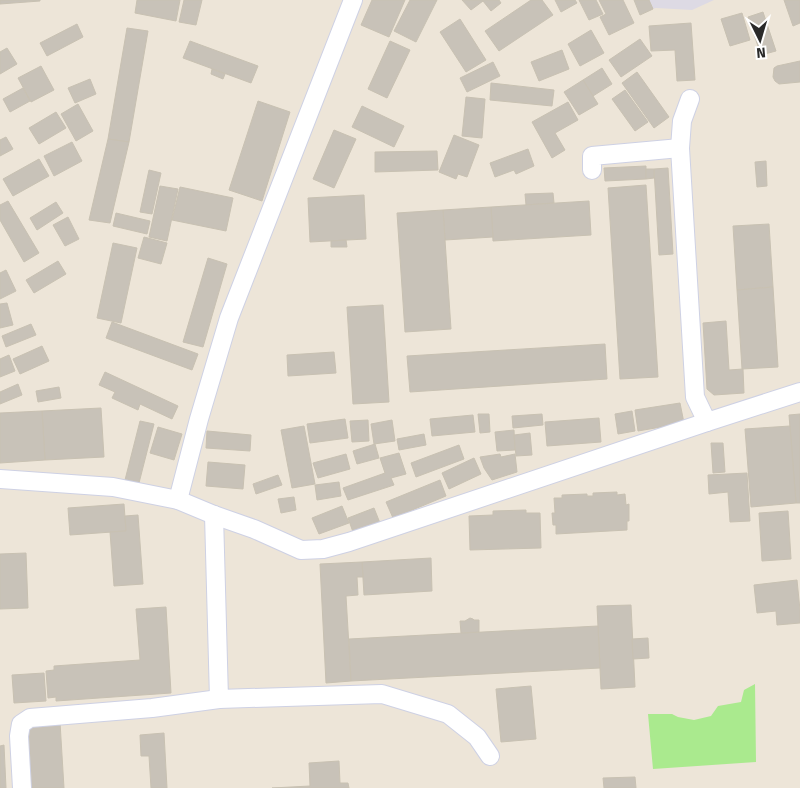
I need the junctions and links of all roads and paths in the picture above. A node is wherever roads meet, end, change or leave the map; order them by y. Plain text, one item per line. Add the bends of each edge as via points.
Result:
1 (353, 0) edge
2 (690, 99) dead end
3 (680, 148) junction
4 (592, 170) dead end
5 (800, 392) edge
6 (707, 422) junction
7 (0, 479) edge
8 (178, 500) junction
9 (214, 516) junction
10 (219, 699) junction
11 (490, 756) dead end
12 (22, 788) edge

1 - 8 street via 229,318
2 - 3 street via 682,121
3 - 4 street via 592,156
3 - 6 street via 695,397
5 - 6 street
6 - 9 street via 323,549 301,550
7 - 8 street via 113,487
8 - 9 street
9 - 10 street
10 - 11 street via 382,694 448,714 477,737
10 - 12 street via 30,718 21,724 19,736

